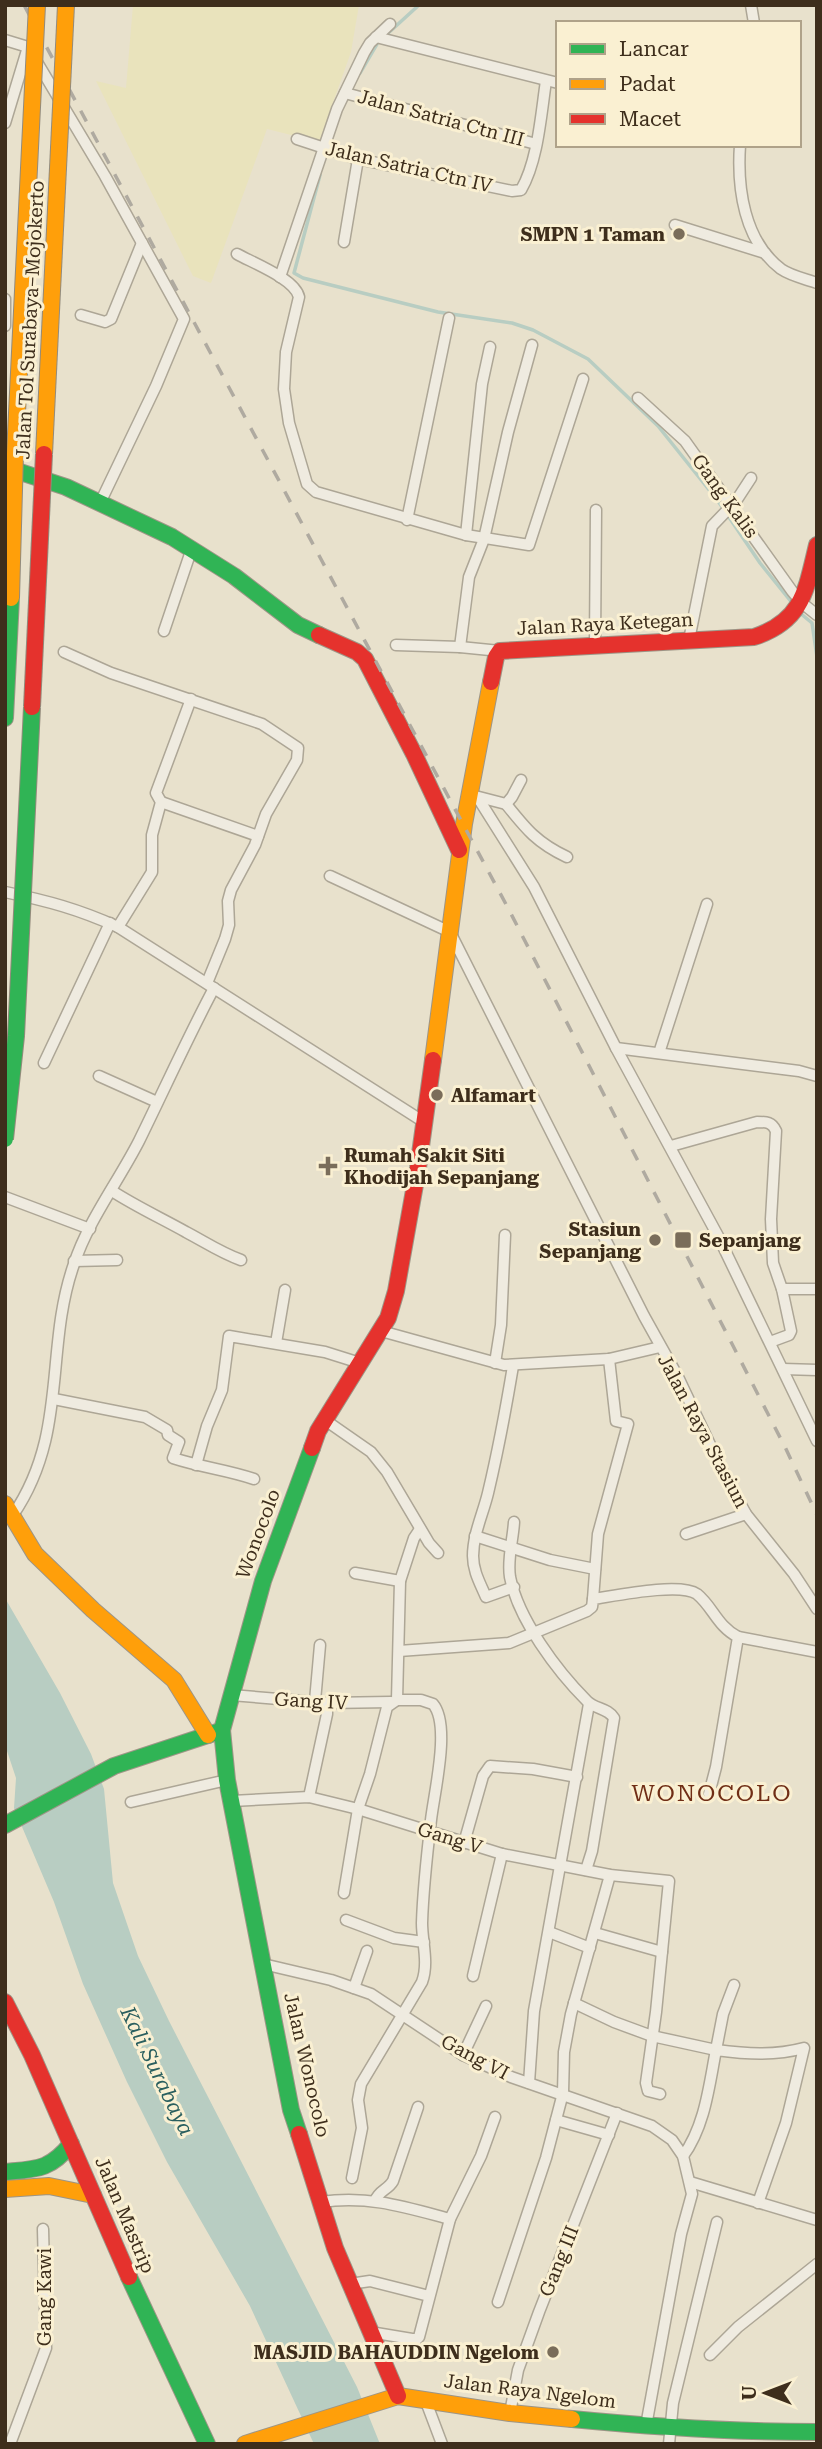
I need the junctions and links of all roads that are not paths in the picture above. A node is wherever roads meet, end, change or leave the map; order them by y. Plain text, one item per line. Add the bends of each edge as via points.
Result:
1 (31, 5) edge
2 (37, 5) edge
3 (66, 5) edge
4 (390, 24) dead end
5 (381, 38) junction
6 (5, 40) edge
7 (28, 47) junction
8 (552, 82) edge
9 (347, 94) junction
10 (5, 123) edge
11 (29, 132) junction
12 (297, 139) dead end
13 (536, 144) junction
14 (740, 147) edge
15 (326, 148) junction
16 (358, 159) junction
17 (675, 225) dead end
18 (344, 242) dead end
19 (142, 243) junction
20 (765, 253) junction
21 (237, 254) dead end
22 (279, 276) junction
23 (817, 283) edge
24 (5, 299) edge
25 (81, 316) dead end
26 (449, 318) dead end
27 (5, 326) edge
28 (532, 345) dead end
29 (490, 347) dead end
30 (583, 379) dead end
31 (638, 398) dead end
32 (5, 467) edge
33 (751, 478) dead end
34 (100, 503) junction
35 (596, 510) dead end
36 (726, 511) junction
37 (407, 520) junction
38 (466, 535) junction
39 (484, 539) junction
40 (817, 545) edge
41 (192, 548) junction
42 (798, 609) junction
43 (817, 615) edge
44 (164, 631) dead end
45 (689, 640) junction
46 (594, 644) junction
47 (396, 645) dead end
48 (460, 647) junction
49 (500, 651) junction
50 (64, 652) dead end
51 (191, 699) junction
52 (5, 718) edge
53 (521, 780) dead end
54 (474, 796) junction
55 (161, 802) junction
56 (506, 804) junction
57 (258, 836) junction
58 (459, 854) junction
59 (567, 858) dead end
60 (330, 876) dead end
61 (5, 892) edge
62 (707, 904) dead end
63 (114, 925) junction
64 (450, 932) junction
65 (211, 986) junction
66 (616, 1048) junction
67 (659, 1053) junction
68 (44, 1063) dead end
69 (99, 1076) dead end
70 (817, 1076) edge
71 (157, 1101) junction
72 (424, 1122) junction
73 (5, 1139) edge
74 (671, 1146) junction
75 (112, 1191) junction
76 (5, 1197) edge
77 (90, 1229) junction
78 (505, 1235) dead end
79 (117, 1260) dead end
80 (241, 1260) dead end
81 (74, 1261) junction
82 (782, 1289) junction
83 (817, 1289) edge
84 (285, 1290) dead end
85 (381, 1331) junction
86 (770, 1342) junction
87 (276, 1343) junction
88 (660, 1347) junction
89 (609, 1359) junction
90 (360, 1363) junction
91 (495, 1363) junction
92 (513, 1366) junction
93 (783, 1369) junction
94 (817, 1370) edge
95 (54, 1399) junction
96 (325, 1419) junction
97 (817, 1441) edge
98 (196, 1465) junction
99 (254, 1479) dead end
100 (9, 1509) edge
101 (746, 1514) junction
102 (514, 1522) dead end
103 (420, 1528) junction
104 (686, 1534) dead end
105 (475, 1536) junction
106 (512, 1548) junction
107 (438, 1553) dead end
108 (595, 1569) junction
109 (355, 1573) dead end
110 (400, 1581) junction
111 (514, 1587) junction
112 (593, 1600) junction
113 (817, 1609) edge
114 (533, 1635) junction
115 (738, 1637) junction
116 (320, 1645) dead end
117 (399, 1651) junction
118 (817, 1652) edge
119 (231, 1695) junction
120 (394, 1701) junction
121 (321, 1702) junction
122 (589, 1704) junction
123 (215, 1732) junction
124 (577, 1777) junction
125 (227, 1780) junction
126 (709, 1794) dead end
127 (309, 1797) junction
128 (232, 1801) junction
129 (131, 1802) dead end
130 (358, 1810) junction
131 (5, 1825) edge
132 (429, 1833) junction
133 (464, 1843) junction
134 (502, 1854) junction
135 (561, 1866) junction
136 (586, 1870) junction
137 (610, 1875) junction
138 (344, 1893) dead end
139 (346, 1920) dead end
140 (549, 1933) junction
141 (595, 1933) junction
142 (424, 1942) junction
143 (590, 1948) junction
144 (367, 1951) dead end
145 (662, 1952) junction
146 (263, 1964) junction
147 (473, 1976) dead end
148 (734, 1984) dead end
149 (354, 1988) junction
150 (5, 2002) edge
151 (574, 2003) junction
152 (486, 2006) dead end
153 (401, 2014) junction
154 (652, 2036) junction
155 (716, 2050) junction
156 (463, 2054) junction
157 (529, 2083) junction
158 (563, 2093) junction
159 (660, 2094) dead end
160 (418, 2107) dead end
161 (617, 2113) junction
162 (495, 2117) dead end
163 (556, 2120) junction
164 (608, 2135) junction
165 (71, 2144) junction
166 (683, 2156) junction
167 (5, 2172) edge
168 (352, 2178) dead end
169 (690, 2182) junction
170 (5, 2189) edge
171 (93, 2195) junction
172 (375, 2201) junction
173 (321, 2202) junction
174 (758, 2203) junction
175 (815, 2216) edge
176 (450, 2219) junction
177 (717, 2222) dead end
178 (43, 2229) dead end
179 (817, 2264) edge
180 (350, 2284) junction
181 (429, 2296) junction
182 (498, 2302) dead end
183 (370, 2332) junction
184 (710, 2356) dead end
185 (398, 2396) junction
186 (425, 2399) junction
187 (510, 2413) junction
188 (646, 2426) junction
189 (817, 2432) edge
190 (670, 2436) edge
191 (249, 2442) edge
192 (10, 2444) edge
193 (207, 2444) edge
194 (442, 2444) edge

1 - 11 main road, bridge
2 - 11 main road, bridge
3 - 73 main road, Jalan Tol Surabaya–Mojokerto, bridge via 16,1036
4 - 5 street
5 - 8 street
5 - 9 street via 363,53
6 - 7 street
7 - 10 street
7 - 19 street
8 - 13 street
9 - 13 street, Jalan Satria Ctn III
9 - 15 street
11 - 52 main road, Jalan Tol Surabaya–Mojokerto, bridge
12 - 15 street, Jalan Satria Ctn IV
13 - 16 street, Jalan Satria Ctn IV via 521,190 512,191
14 - 20 street via 747,223
15 - 16 street, Jalan Satria Ctn IV
15 - 22 street
16 - 18 street
17 - 20 street
19 - 25 street via 111,319 105,322
19 - 34 street via 184,319
20 - 23 street via 782,270
21 - 22 street
22 - 37 street via 298,290 299,297 286,352 284,389 307,484 316,492
24 - 27 street
26 - 37 street
28 - 39 street
29 - 38 street
30 - 39 street via 531,542
31 - 36 street, Gang Kalis via 685,441 707,469
32 - 34 main road
33 - 36 street
34 - 41 main road
35 - 46 street
36 - 42 street, Gang Kalis
36 - 45 street via 712,526
37 - 38 street
38 - 39 street
39 - 48 street via 469,577
40 - 42 main road
41 - 44 street
41 - 58 main road via 298,625 365,659
42 - 43 street, Gang Kalis
42 - 45 main road, Jalan Raya Ketegan via 783,626 765,635
45 - 46 main road, Jalan Raya Ketegan
46 - 49 main road, Jalan Raya Ketegan
47 - 48 street
48 - 49 street
49 - 54 main road, Jalan Raya Ketegan
50 - 51 street
51 - 55 street via 157,789
51 - 57 street via 262,724 298,748 297,760
53 - 56 street
54 - 56 street
54 - 58 main road, Jalan Raya Ketegan
54 - 66 street via 534,887
55 - 57 street
55 - 63 street via 152,835 152,872
56 - 59 street via 530,835
57 - 65 street via 231,890 229,925
58 - 64 main road, Jalan Raya Ketegan
60 - 64 street
61 - 63 street via 54,902
62 - 67 street
63 - 65 street
63 - 68 street
64 - 72 main road, Jalan Raya Ketegan
64 - 88 street
65 - 71 street
65 - 72 street
66 - 67 street
66 - 74 street
67 - 70 street
69 - 71 street
71 - 75 street
72 - 85 main road, Wonocolo via 396,1291
74 - 82 street via 757,1122 773,1125 773,1263
74 - 86 street
75 - 77 street
75 - 80 street
76 - 77 street
77 - 81 street
78 - 91 street
79 - 81 street
81 - 95 street via 65,1292
82 - 83 street
82 - 86 street via 790,1331
84 - 87 street
85 - 90 main road, Wonocolo
85 - 91 street, Jalan Raya Stasiun
86 - 93 street
87 - 90 street
87 - 98 street via 229,1336 222,1390
88 - 89 street, Jalan Raya Stasiun
88 - 101 street, Jalan Raya Stasiun
89 - 92 street, Jalan Raya Stasiun
89 - 108 street via 616,1421 628,1424 598,1534
90 - 96 main road, Wonocolo
91 - 92 street, Jalan Raya Stasiun
92 - 105 street via 499,1449
93 - 94 street
93 - 97 street
95 - 98 street via 145,1417 179,1441 173,1458
95 - 100 street via 49,1430 26,1496
96 - 103 street via 371,1452
96 - 119 main road, Wonocolo via 263,1581
98 - 99 street
100 - 123 main road via 35,1554 174,1680
101 - 104 street
101 - 113 street, Jalan Raya Stasiun
102 - 106 street
103 - 107 street
103 - 110 street
105 - 106 street
105 - 111 street via 474,1569 486,1597
106 - 108 street
106 - 111 street
108 - 112 street
109 - 110 street
110 - 117 street
111 - 114 street
112 - 114 street via 587,1611
112 - 115 street via 643,1591 690,1591 720,1625
114 - 117 street via 506,1644
114 - 122 street
115 - 118 street
115 - 126 street
116 - 121 street
117 - 120 street
119 - 121 street, Gang IV
119 - 123 main road, Wonocolo
120 - 121 street, Gang IV
120 - 130 street via 387,1707
120 - 132 street, Gang IV via 433,1704 441,1718
121 - 127 street via 328,1707
122 - 124 street
122 - 136 street via 614,1718
123 - 125 main road, Jalan Wonocolo
123 - 131 main road via 114,1766
124 - 133 street via 490,1766
124 - 135 street
125 - 128 main road, Jalan Wonocolo
125 - 129 street
127 - 128 street, Gang V
127 - 130 street, Gang V
128 - 146 main road, Jalan Wonocolo
130 - 132 street, Gang V
130 - 138 street
132 - 133 street, Gang V
132 - 142 street
133 - 134 street, Gang V
134 - 135 street, Gang V
134 - 147 street
135 - 136 street, Gang V
135 - 140 street
136 - 137 street, Gang V
137 - 141 street
137 - 145 street, Gang V via 669,1881
139 - 142 street via 394,1938
140 - 143 street
140 - 157 street via 534,2011
141 - 143 street
141 - 145 street
142 - 153 street via 424,1976
143 - 151 street
144 - 149 street
145 - 154 street
146 - 149 street, Gang VI
146 - 173 main road, Jalan Wonocolo via 291,2110
148 - 155 street
149 - 153 street, Gang VI
150 - 165 main road, Jalan Mastrip
151 - 154 street
151 - 158 street via 564,2053
152 - 156 street
153 - 156 street, Gang VI
153 - 168 street via 361,2084 362,2128
154 - 155 street
154 - 159 street via 646,2086
155 - 166 street via 701,2121
155 - 174 street via 751,2054 804,2048 786,2123
156 - 157 street, Gang VI
157 - 158 street, Gang VI
158 - 161 street, Gang VI
158 - 163 street
160 - 172 street via 393,2180
161 - 164 street, Gang III
161 - 166 street, Gang VI via 652,2126
162 - 176 street
163 - 164 street
163 - 182 street
164 - 187 street, Gang III via 538,2312 518,2370
165 - 167 main road via 49,2166
165 - 171 main road, Jalan Mastrip
166 - 169 street
169 - 174 street
169 - 188 street via 692,2194
170 - 171 main road via 49,2186
171 - 193 main road, Jalan Mastrip
172 - 173 street
172 - 176 street
173 - 180 main road, Jalan Wonocolo
174 - 175 street
176 - 181 street
177 - 190 street via 676,2390
178 - 192 street, Gang Kawi via 46,2348
179 - 184 street via 738,2327
180 - 181 street via 370,2281
180 - 183 main road, Jalan Wonocolo
181 - 183 street via 417,2339
183 - 185 main road, Jalan Wonocolo
185 - 186 main road, Jalan Raya Ngelom
185 - 191 main road, Jalan Raya Ngelom
186 - 187 main road, Jalan Raya Ngelom
186 - 194 street
187 - 188 main road, Jalan Raya Ngelom
188 - 190 main road, Jalan Raya Ngelom
189 - 190 main road, Jalan Raya Ngelom

